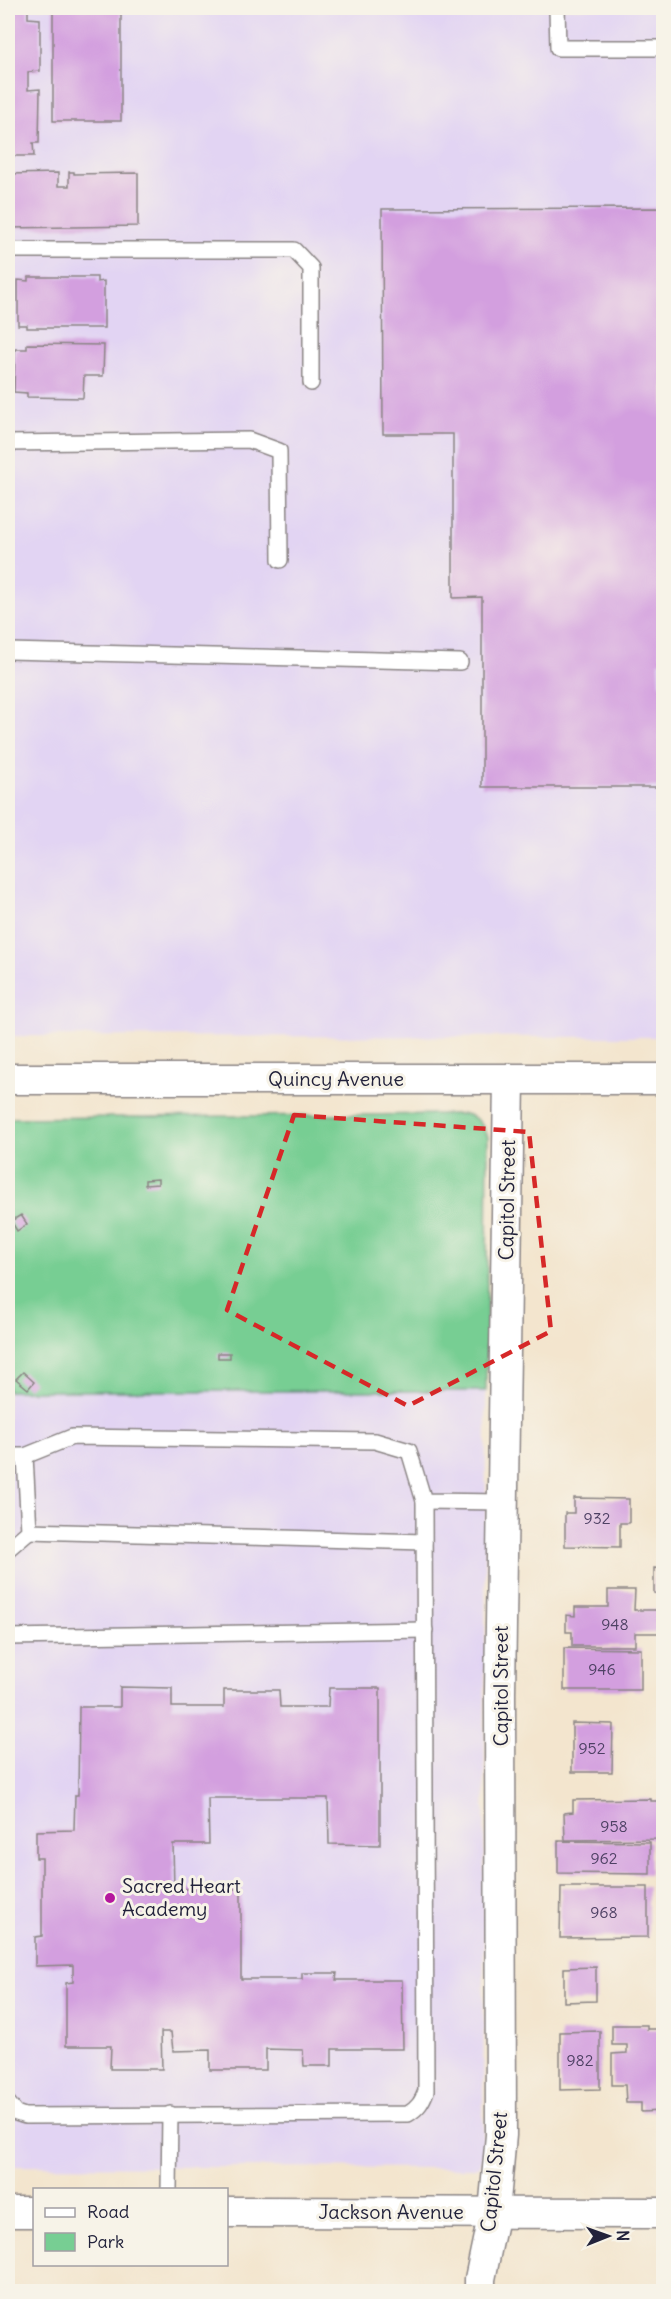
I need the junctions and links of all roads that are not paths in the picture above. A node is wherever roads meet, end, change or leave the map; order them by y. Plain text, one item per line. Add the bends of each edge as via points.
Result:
1 (557, 8) edge
2 (663, 48) edge
3 (8, 250) edge
4 (311, 383) dead end
5 (8, 443) edge
6 (280, 560) dead end
7 (8, 651) edge
8 (460, 662) dead end
9 (8, 1079) edge
10 (509, 1079) junction
11 (663, 1079) edge
12 (8, 1456) edge
13 (25, 1456) junction
14 (424, 1501) junction
15 (503, 1502) junction
16 (29, 1531) junction
17 (424, 1542) junction
18 (8, 1549) edge
19 (425, 1630) junction
20 (8, 1637) edge
21 (8, 2103) edge
22 (170, 2114) junction
23 (169, 2188) edge
24 (8, 2212) edge
25 (33, 2212) edge
26 (228, 2212) edge
27 (494, 2212) junction
28 (663, 2212) edge
29 (480, 2292) edge

1 - 2 lane via 558,48
3 - 4 lane via 294,250 311,268
5 - 6 lane via 249,440 279,451
7 - 8 lane
9 - 10 street, Quincy Avenue
10 - 11 street, Quincy Avenue
10 - 15 street, Capitol Street
12 - 13 lane
13 - 14 lane via 72,1437 375,1441 409,1451
13 - 16 lane
14 - 15 lane
14 - 17 lane
15 - 27 street, Capitol Street via 501,2135
16 - 17 lane
16 - 18 lane
17 - 19 lane
19 - 20 lane
19 - 22 lane via 426,2091 422,2102 408,2114
21 - 22 lane via 16,2113 25,2116
22 - 23 lane
24 - 25 street
26 - 27 street, Jackson Avenue
27 - 28 street, Jackson Avenue
27 - 29 street, Capitol Street

